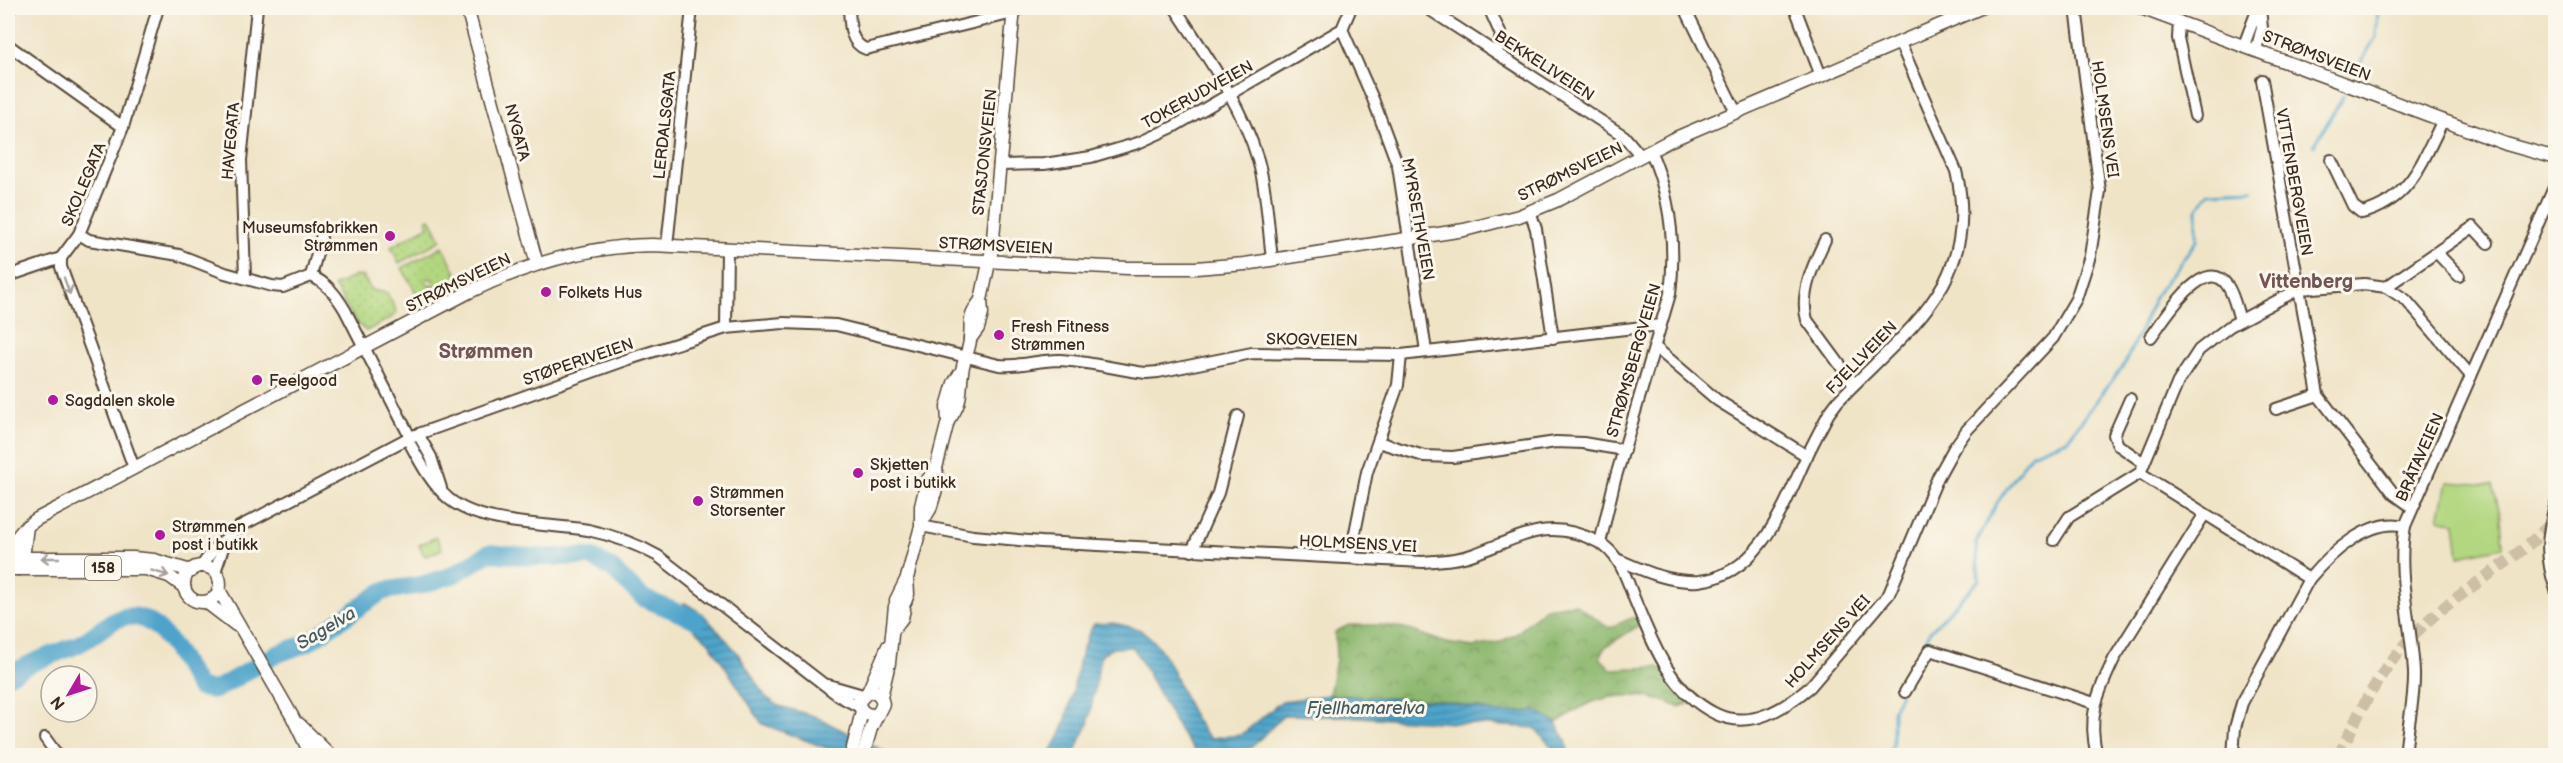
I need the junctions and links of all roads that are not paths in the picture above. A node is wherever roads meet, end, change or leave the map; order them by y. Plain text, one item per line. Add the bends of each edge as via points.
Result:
1 (158, 8) edge
2 (257, 8) edge
3 (467, 8) edge
4 (692, 8) edge
5 (849, 8) edge
6 (1175, 8) edge
7 (1351, 8) edge
8 (1427, 8) edge
9 (1489, 8) edge
10 (1685, 8) edge
11 (1795, 8) edge
12 (1980, 8) edge
13 (2076, 8) edge
14 (2141, 8) edge
15 (2259, 8) edge
16 (1017, 9) edge
17 (2179, 21) junction
18 (1342, 29) junction
19 (1900, 43) junction
20 (8, 45) edge
21 (2244, 45) junction
22 (2256, 50) junction
23 (1497, 52) junction
24 (1821, 76) junction
25 (2262, 80) dead end
26 (1228, 94) junction
27 (1736, 112) junction
28 (2195, 116) dead end
29 (2443, 120) junction
30 (123, 127) junction
31 (1645, 153) junction
32 (2556, 158) edge
33 (2331, 160) dead end
34 (999, 165) junction
35 (2556, 183) edge
36 (1530, 211) junction
37 (79, 234) junction
38 (321, 238) dead end
39 (1409, 238) junction
40 (1825, 240) dead end
41 (2488, 243) dead end
42 (667, 246) junction
43 (727, 249) junction
44 (2437, 253) junction
45 (61, 258) junction
46 (1272, 259) junction
47 (990, 262) junction
48 (537, 264) junction
49 (8, 276) edge
50 (311, 276) junction
51 (2458, 276) dead end
52 (245, 277) junction
53 (2386, 287) junction
54 (2299, 289) junction
55 (2240, 320) junction
56 (1660, 325) junction
57 (726, 328) junction
58 (2151, 337) dead end
59 (1553, 338) junction
60 (1655, 346) junction
61 (364, 347) junction
62 (1426, 351) junction
63 (1401, 355) junction
64 (966, 356) junction
65 (2471, 376) junction
66 (1854, 384) junction
67 (2318, 394) junction
68 (2130, 399) dead end
69 (2276, 409) dead end
70 (1238, 416) dead end
71 (412, 436) junction
72 (1378, 442) junction
73 (1623, 450) junction
74 (1807, 456) junction
75 (134, 468) junction
76 (2142, 468) junction
77 (2556, 503) edge
78 (2412, 507) junction
79 (2204, 515) junction
80 (921, 524) junction
81 (2405, 526) junction
82 (226, 538) junction
83 (2054, 540) dead end
84 (1600, 543) junction
85 (1192, 551) junction
86 (1350, 558) junction
87 (1619, 561) junction
88 (14, 563) edge
89 (196, 569) junction
90 (215, 572) junction
91 (2309, 579) junction
92 (184, 587) junction
93 (219, 590) junction
94 (2556, 590) edge
95 (206, 602) junction
96 (241, 631) junction
97 (890, 645) junction
98 (1905, 692) dead end
99 (881, 697) junction
100 (863, 701) junction
101 (2094, 703) junction
102 (877, 714) junction
103 (863, 731) junction
104 (45, 738) dead end
105 (324, 755) edge
106 (58, 756) edge
107 (850, 756) edge
108 (863, 756) edge
109 (2097, 756) edge
110 (2233, 756) edge
111 (2407, 756) edge

1 - 30 street, SKOLEGATA
2 - 52 street, HAVEGATA via 241,160
3 - 48 main road, NYGATA
4 - 42 street, LERDALSGATA
5 - 16 street via 851,30 859,47 866,49
6 - 26 street
7 - 18 street
8 - 23 street, BEKKELIVEIEN
9 - 23 street via 1501,34
10 - 27 street
11 - 24 street
12 - 19 main road, STRØMSVEIEN
13 - 87 street, HOLMSENS VEI via 2100,191 2094,236 2082,280 2054,338 1954,448 1889,594 1874,614 1796,699 1766,716 1729,720 1697,703 1671,675 1650,637
14 - 17 main road, STRØMSVEIEN
15 - 21 street
15 - 22 street via 2262,28
16 - 34 main road, STASJONSVEIEN
17 - 21 main road, STRØMSVEIEN
17 - 28 street via 2178,38
18 - 26 street, TOKERUDVEIEN
18 - 39 street, MYRSETHVEIEN via 1398,166
19 - 24 main road, STRØMSVEIEN
19 - 66 street, FJELLVEIEN via 1956,171 1963,208 1962,227 1955,261 1942,289 1912,326
20 - 30 street
21 - 22 main road, STRØMSVEIEN
22 - 29 main road, STRØMSVEIEN
23 - 31 street, BEKKELIVEIEN
24 - 27 main road, STRØMSVEIEN
25 - 54 street, VITTENBERGVEIEN
26 - 34 street, TOKERUDVEIEN via 1173,127 1113,151 1044,164
26 - 46 street via 1248,131 1257,160
27 - 31 main road, STRØMSVEIEN
29 - 32 main road, STRØMSVEIEN
29 - 33 street via 2401,194 2373,210 2362,213 2353,206
30 - 37 street, SKOLEGATA
31 - 36 main road, STRØMSVEIEN
31 - 56 street, STRØMSBERGVEIEN via 1668,206 1672,240 1670,294
34 - 47 main road, STASJONSVEIEN
35 - 65 street, BRÅTAVEIEN
36 - 39 main road, STRØMSVEIEN via 1478,227
36 - 59 street
37 - 45 street, SKOLEGATA
37 - 52 street via 89,240 180,255
38 - 50 street
39 - 46 main road, STRØMSVEIEN
39 - 62 street, MYRSETHVEIEN
40 - 66 street via 1810,279 1804,310 1807,320
41 - 44 street via 2474,227
42 - 43 main road, STRØMSVEIEN
42 - 48 main road, STRØMSVEIEN via 604,248
43 - 47 main road, STRØMSVEIEN
43 - 57 street
44 - 51 street
44 - 53 street
45 - 49 street
45 -> 75 street via 62,273
46 - 47 main road, STRØMSVEIEN via 1210,268 1168,269
47 - 64 main road, STASJONSVEIEN via 981,300 969,326
48 - 61 main road, STRØMSVEIEN via 476,289
50 - 52 street via 283,287
50 - 61 street via 337,297
53 - 54 street via 2364,284
53 - 65 street via 2406,300
54 - 55 street
54 - 67 street, VITTENBERGVEIEN
55 - 58 street via 2229,287 2221,279 2207,276 2192,286
55 - 76 street via 2193,357 2178,382
56 - 59 street, SKOGVEIEN
56 - 60 street, STRØMSBERGVEIEN
57 - 64 street, STØPERIVEIEN via 783,323 836,325
57 - 71 street, STØPERIVEIEN
59 - 62 street, SKOGVEIEN
60 - 73 street, STRØMSBERGVEIEN
60 - 74 street via 1717,400
61 - 71 street
61 - 75 main road, STRØMSVEIEN
62 - 63 street, SKOGVEIEN
63 - 64 street, SKOGVEIEN via 1252,354 1146,372 1061,360 1007,366
63 - 72 street via 1398,385
64 - 80 main road, STASJONSVEIEN via 947,407 948,421 936,468 938,483
65 - 78 street, BRÅTAVEIEN
66 - 74 street, FJELLVEIEN via 1829,413
67 - 69 street
67 - 78 street, VITTENBERGVEIEN via 2394,494
68 - 76 street via 2114,435 2118,445
70 - 85 street via 1218,493
71 - 82 street, STØPERIVEIEN via 258,515
71 - 100 street via 430,457 442,491 456,504 490,516 590,531 643,547 826,685
72 - 73 street via 1424,456 1453,457 1556,442
72 - 86 street via 1367,472
73 - 84 street, STRØMSBERGVEIEN
74 - 87 street, FJELLVEIEN via 1778,518 1761,544 1726,573 1698,581 1678,580
75 - 88 main road, STRØMSVEIEN via 27,526
76 - 79 street
76 - 83 street via 2069,517
77 - 94 street via 2549,524 2547,564
78 - 81 street, BRÅTAVEIEN
79 - 91 street
79 - 101 street via 2114,659
80 - 85 street, HOLMSENS VEI via 973,536 1022,541
80 - 97 main road, STASJONSVEIEN via 900,604 902,618 893,630
81 - 91 street, BRÅTAVEIEN via 2386,525 2348,542
81 - 111 street via 2403,588 2414,675
82 - 89 street, STØPERIVEIEN
82 - 90 street
84 - 86 street, HOLMSENS VEI via 1569,531 1545,529 1456,559 1423,562
84 - 87 street, HOLMSENS VEI
85 - 86 street, HOLMSENS VEI
89 -> 88 main road, 158 via 143,559
88 -> 92 main road, 158 via 146,569 169,576
89 - 90 main road, 158
89 - 92 main road via 185,578
90 - 93 main road, 158
91 - 110 street, BRÅTAVEIEN via 2242,703
92 - 95 main road, 158 via 192,599
93 - 95 main road
93 - 96 main road, 158
95 - 96 main road, 158
96 - 105 main road, 158 via 307,747
97 - 99 main road, STASJONSVEIEN
97 - 100 main road, STASJONSVEIEN
98 - 101 street via 1930,650
99 - 100 main road via 876,692
99 - 102 main road via 883,704
100 - 102 main road via 867,715
100 - 103 main road, STASJONSVEIEN
101 - 109 street via 2091,734
102 - 103 main road, STASJONSVEIEN
103 - 107 main road, STASJONSVEIEN
103 - 108 main road, STASJONSVEIEN
104 - 106 street

